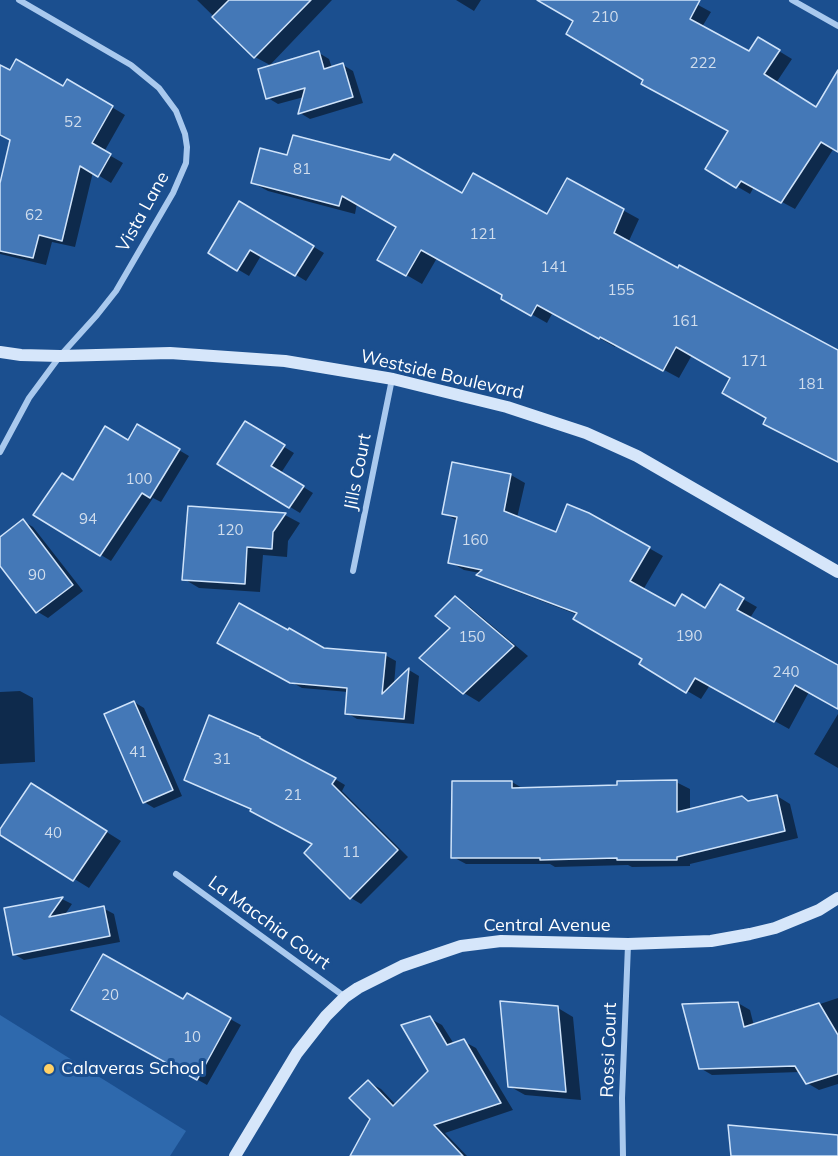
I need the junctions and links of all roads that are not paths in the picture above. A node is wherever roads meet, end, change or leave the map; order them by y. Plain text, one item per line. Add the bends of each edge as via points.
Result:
1 (19, 0) edge
2 (792, 0) edge
3 (838, 26) edge
4 (0, 352) edge
5 (60, 356) junction
6 (393, 379) junction
7 (0, 452) edge
8 (353, 571) dead end
9 (838, 572) edge
10 (176, 874) dead end
11 (838, 898) edge
12 (628, 944) junction
13 (345, 997) junction
14 (235, 1156) edge
15 (623, 1156) edge

1 - 5 street, Vista Lane via 131,64 150,80 176,111 186,141 186,163 173,193 116,291
2 - 3 street
4 - 5 street, Westside Boulevard
5 - 6 street, Westside Boulevard via 170,353 285,361
5 - 7 street, Vista Lane via 29,398
6 - 8 street, Jills Court
6 - 9 street, Westside Boulevard via 507,407 586,433 638,456
10 - 13 street, La Macchia Court
11 - 12 street, Central Avenue via 819,910 750,934 711,941
12 - 13 street, Central Avenue via 501,941 461,946 402,966
12 - 15 street, Rossi Court
13 - 14 street, Central Avenue via 297,1053

